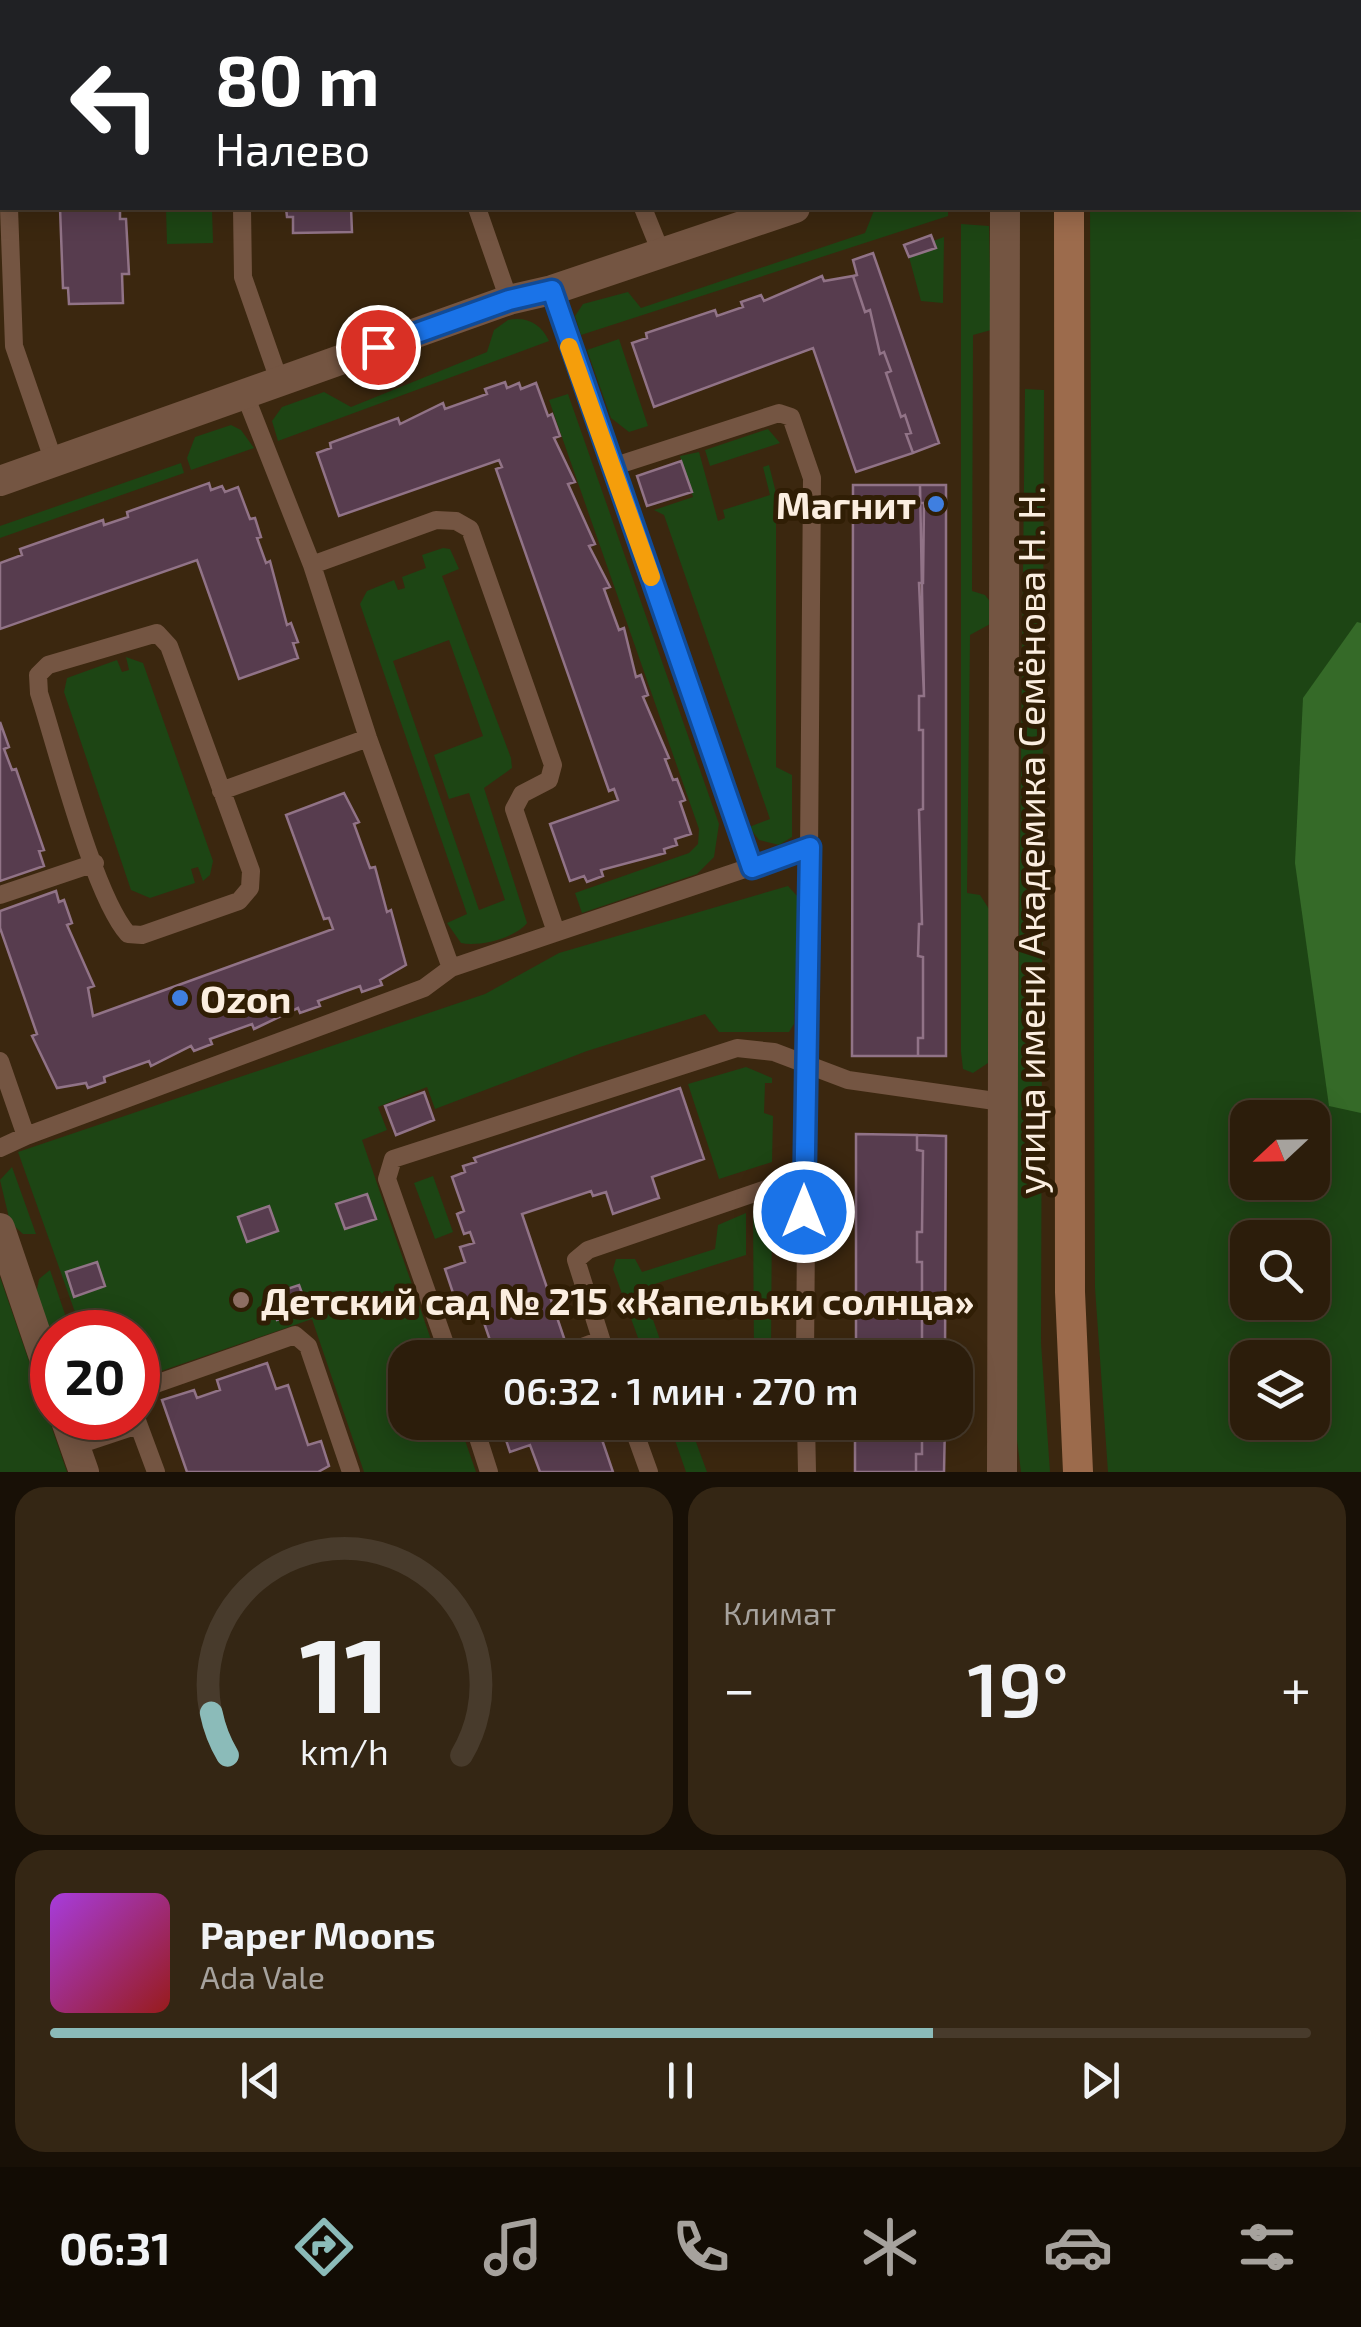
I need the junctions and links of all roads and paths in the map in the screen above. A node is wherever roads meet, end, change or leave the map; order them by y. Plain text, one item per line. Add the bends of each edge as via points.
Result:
1 (9, 210) edge
2 (242, 210) edge
3 (478, 210) edge
4 (645, 210) edge
5 (789, 210) edge
6 (1005, 210) edge
7 (1069, 210) edge
8 (662, 254) junction
9 (552, 290) junction
10 (509, 300) junction
11 (280, 382) junction
12 (245, 395) junction
13 (54, 462) junction
14 (612, 467) junction
15 (0, 482) edge
16 (312, 565) junction
17 (368, 738) junction
18 (222, 791) junction
19 (810, 847) junction
20 (95, 863) junction
21 (752, 868) junction
22 (0, 895) edge
23 (556, 932) junction
24 (451, 968) junction
25 (0, 1061) edge
26 (807, 1068) junction
27 (1002, 1102) junction
28 (26, 1136) junction
29 (0, 1148) edge
30 (804, 1176) junction
31 (0, 1228) edge
32 (30, 1316) edge
33 (444, 1340) edge
34 (601, 1340) edge
35 (806, 1340) edge
36 (160, 1383) edge
37 (144, 1440) edge
38 (479, 1440) edge
39 (637, 1440) edge
40 (806, 1440) edge
41 (156, 1472) edge
42 (351, 1472) edge
43 (489, 1472) edge
44 (649, 1472) edge
45 (807, 1472) edge
46 (1002, 1472) edge
47 (1078, 1472) edge

1 - 13 lane via 14,346
2 - 11 lane via 243,277
3 - 10 lane
4 - 8 lane
5 - 8 street
6 - 27 street
7 - 47 main road, улица имени Академика Семёнова Н. Н. via 1070,1292
8 - 9 street
9 - 10 street
9 - 14 lane
10 - 11 street
11 - 12 street
12 - 13 street
12 - 16 lane
13 - 15 street
14 - 19 lane via 778,413 791,417 812,478
14 - 21 lane
16 - 17 lane
16 - 23 lane via 436,520 456,520 470,530 553,765 549,780 522,794 514,809
17 - 18 lane
17 - 24 lane
18 - 20 lane via 250,871 250,888 239,900 142,935 128,934
18 - 20 lane via 169,646 157,633 48,665 38,676 39,693
19 - 21 lane
19 - 26 lane
20 - 22 lane
21 - 23 lane
23 - 24 lane
24 - 28 lane via 424,988
25 - 28 lane
26 - 27 lane
26 - 30 lane
26 - 33 lane via 774,1052 736,1048 393,1159 387,1179
27 - 46 street
28 - 29 lane
30 - 34 lane via 588,1250 576,1260
30 - 35 lane
31 - 32 street
36 - 42 lane via 295,1336 308,1346
37 - 41 lane
38 - 43 lane
39 - 44 lane
40 - 45 lane

